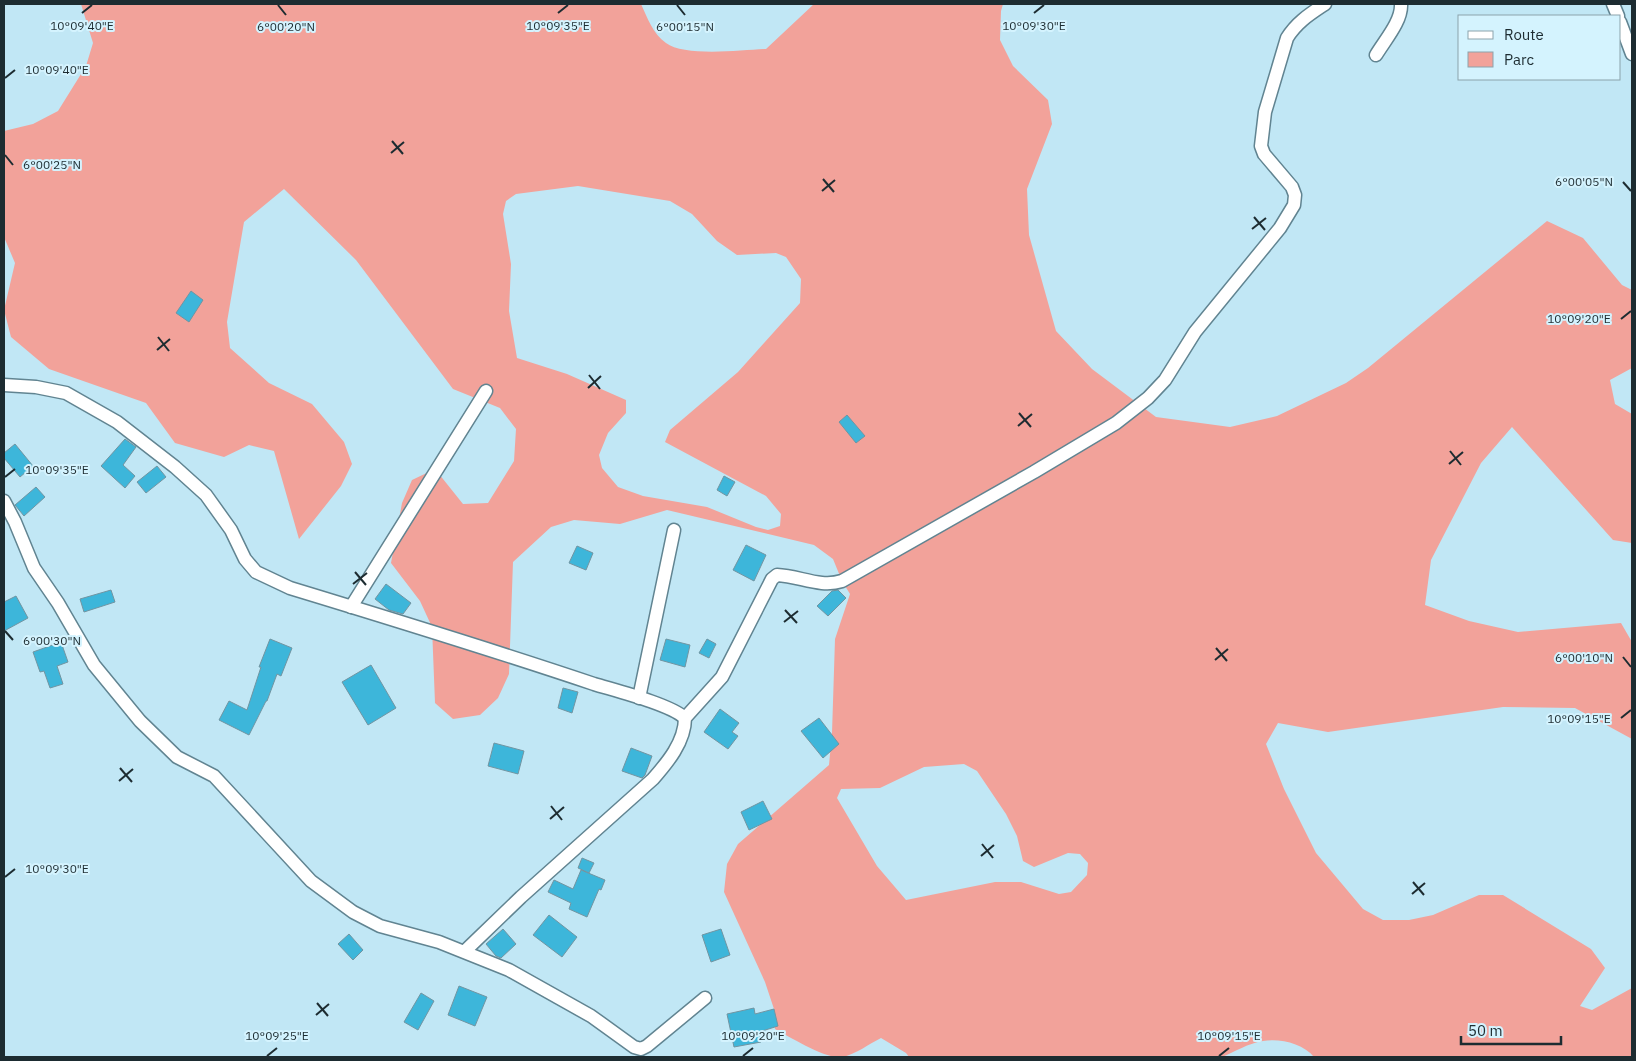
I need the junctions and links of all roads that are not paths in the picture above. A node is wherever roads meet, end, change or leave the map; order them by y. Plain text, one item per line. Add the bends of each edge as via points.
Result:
1 (1325, 4) edge
2 (1400, 4) edge
3 (1621, 25) edge
4 (1376, 54) dead end
5 (1632, 54) edge
6 (4, 385) edge
7 (486, 390) dead end
8 (4, 501) edge
9 (674, 530) dead end
10 (351, 607) junction
11 (639, 698) junction
12 (685, 718) junction
13 (465, 952) junction
14 (704, 998) dead end

1 - 12 street via 1301,20 1287,38 1266,112 1261,146 1292,187 1294,205 1280,228 1195,332 1159,386 1116,423 842,581 818,583 777,575 772,579 722,677
2 - 4 street via 1394,26
3 - 5 street
6 - 10 street via 66,393 117,422 206,495 256,572 290,588
7 - 10 street
8 - 13 street via 34,568 94,665 140,721 171,751 214,776 311,881 354,912 380,926
9 - 11 street
10 - 11 street
11 - 12 street via 678,712
12 - 13 street via 685,728 670,759 653,780 521,897
13 - 14 street via 509,970 591,1016 641,1049

